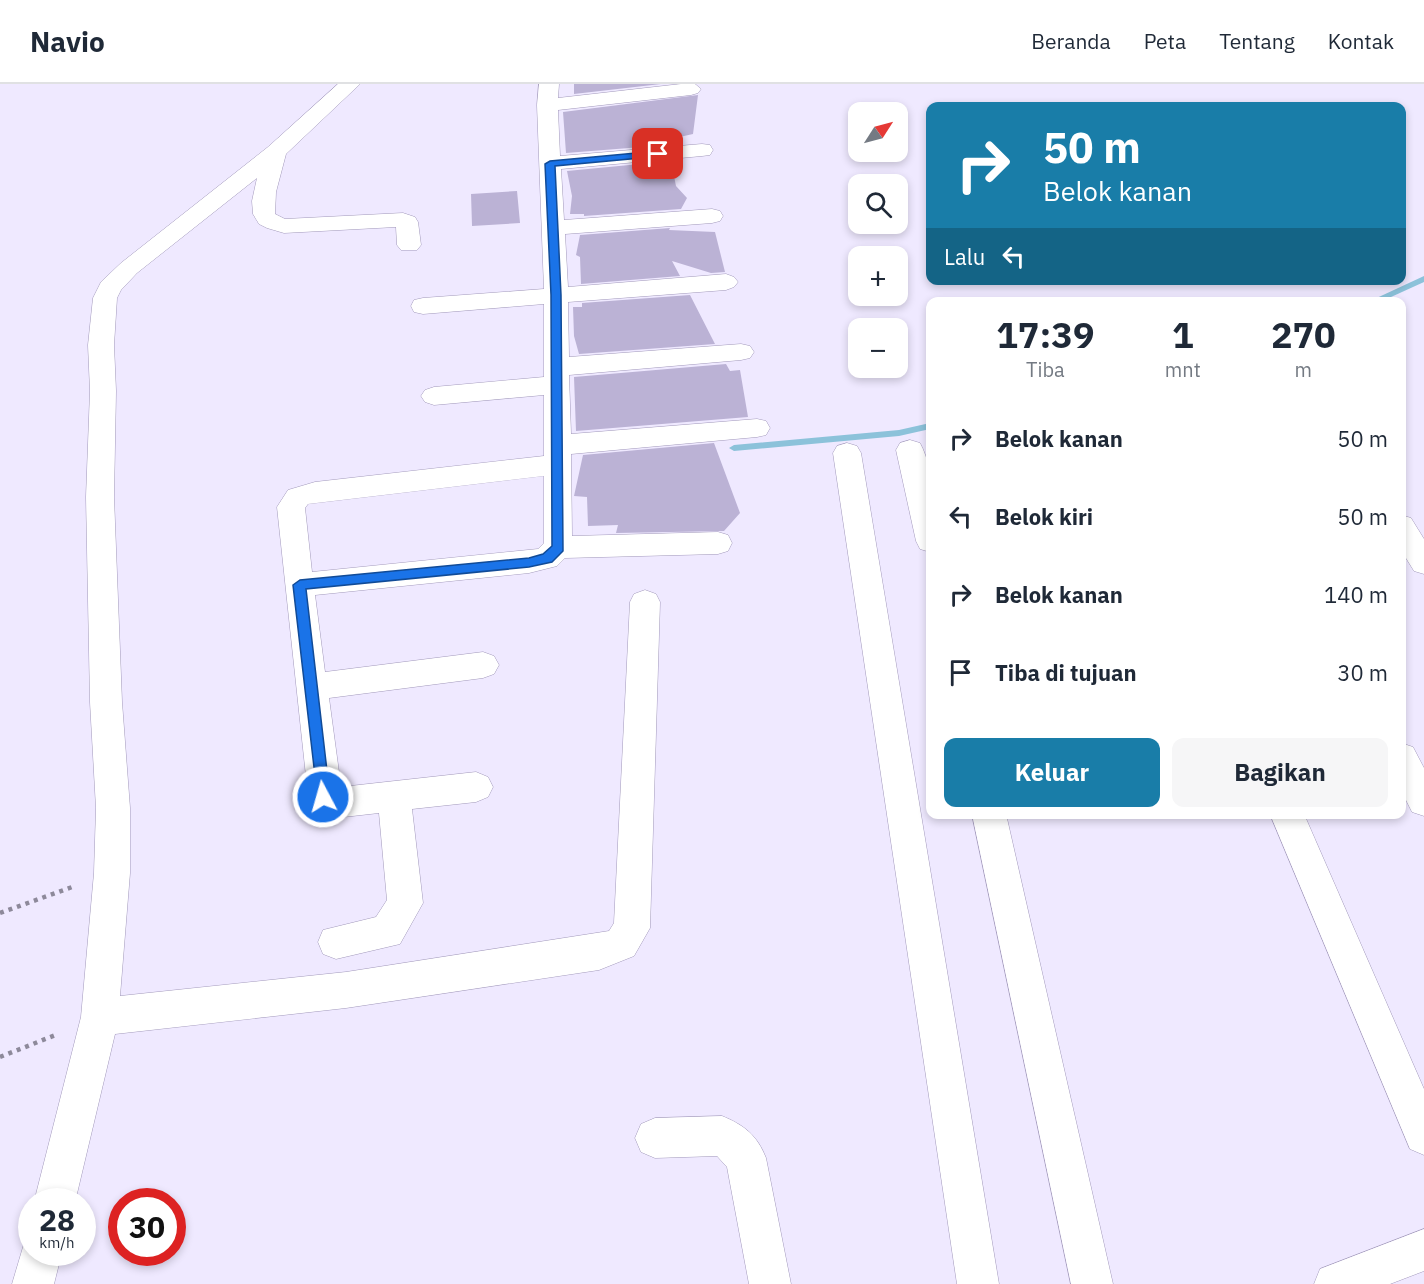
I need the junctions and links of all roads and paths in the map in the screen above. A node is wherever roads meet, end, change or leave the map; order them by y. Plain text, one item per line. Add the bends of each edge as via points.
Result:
1 (350, 84) edge
2 (691, 89) dead end
3 (548, 95) edge
4 (702, 150) dead end
5 (276, 152) junction
6 (550, 164) junction
7 (712, 216) dead end
8 (552, 228) junction
9 (409, 245) dead end
10 (726, 282) dead end
11 (556, 295) junction
12 (423, 306) dead end
13 (741, 352) dead end
14 (557, 376) junction
15 (434, 396) dead end
16 (756, 428) dead end
17 (910, 450) dead end
18 (847, 453) dead end
19 (559, 455) junction
20 (926, 523) edge
21 (1406, 534) edge
22 (718, 543) dead end
23 (558, 548) junction
24 (1424, 563) edge
25 (300, 585) junction
26 (645, 602) dead end
27 (483, 664) dead end
28 (311, 687) junction
29 (1406, 767) edge
30 (476, 787) dead end
31 (394, 797) junction
32 (1424, 801) edge
33 (990, 819) edge
34 (1289, 819) edge
35 (112, 873) junction
36 (0, 913) edge
37 (336, 942) dead end
38 (100, 1017) junction
39 (0, 1058) edge
40 (1424, 1135) edge
41 (655, 1138) dead end
42 (57, 1188) edge
43 (1424, 1250) edge
44 (38, 1266) edge
45 (33, 1284) edge
46 (770, 1284) edge
47 (978, 1284) edge
48 (1092, 1284) edge
49 (1335, 1284) edge

1 - 5 street
2 - 3 street
3 - 6 street
4 - 6 street
5 - 9 street via 263,205 264,215 271,222 284,226 404,220
5 - 35 street via 144,255 110,287 105,298 100,497 113,808
6 - 8 street
7 - 8 street
8 - 11 street
10 - 11 street
11 - 12 street
11 - 14 street
13 - 14 street
14 - 15 street
14 - 19 street
16 - 19 street
17 - 20 street
18 - 47 street
19 - 23 street
19 - 25 street via 298,497 291,507
21 - 24 street
22 - 23 street
23 - 25 street via 547,558 529,562
25 - 28 street
26 - 38 street via 632,928 621,944 599,952 346,990
27 - 28 street
28 - 31 street via 326,804
29 - 32 street
30 - 31 street
31 - 37 street via 405,903 387,932
33 - 48 street
34 - 40 street
35 - 36 path
35 - 38 street
38 - 39 path
38 - 42 street
41 - 46 street via 722,1136 736,1145 746,1158
43 - 49 street
44 - 45 street

